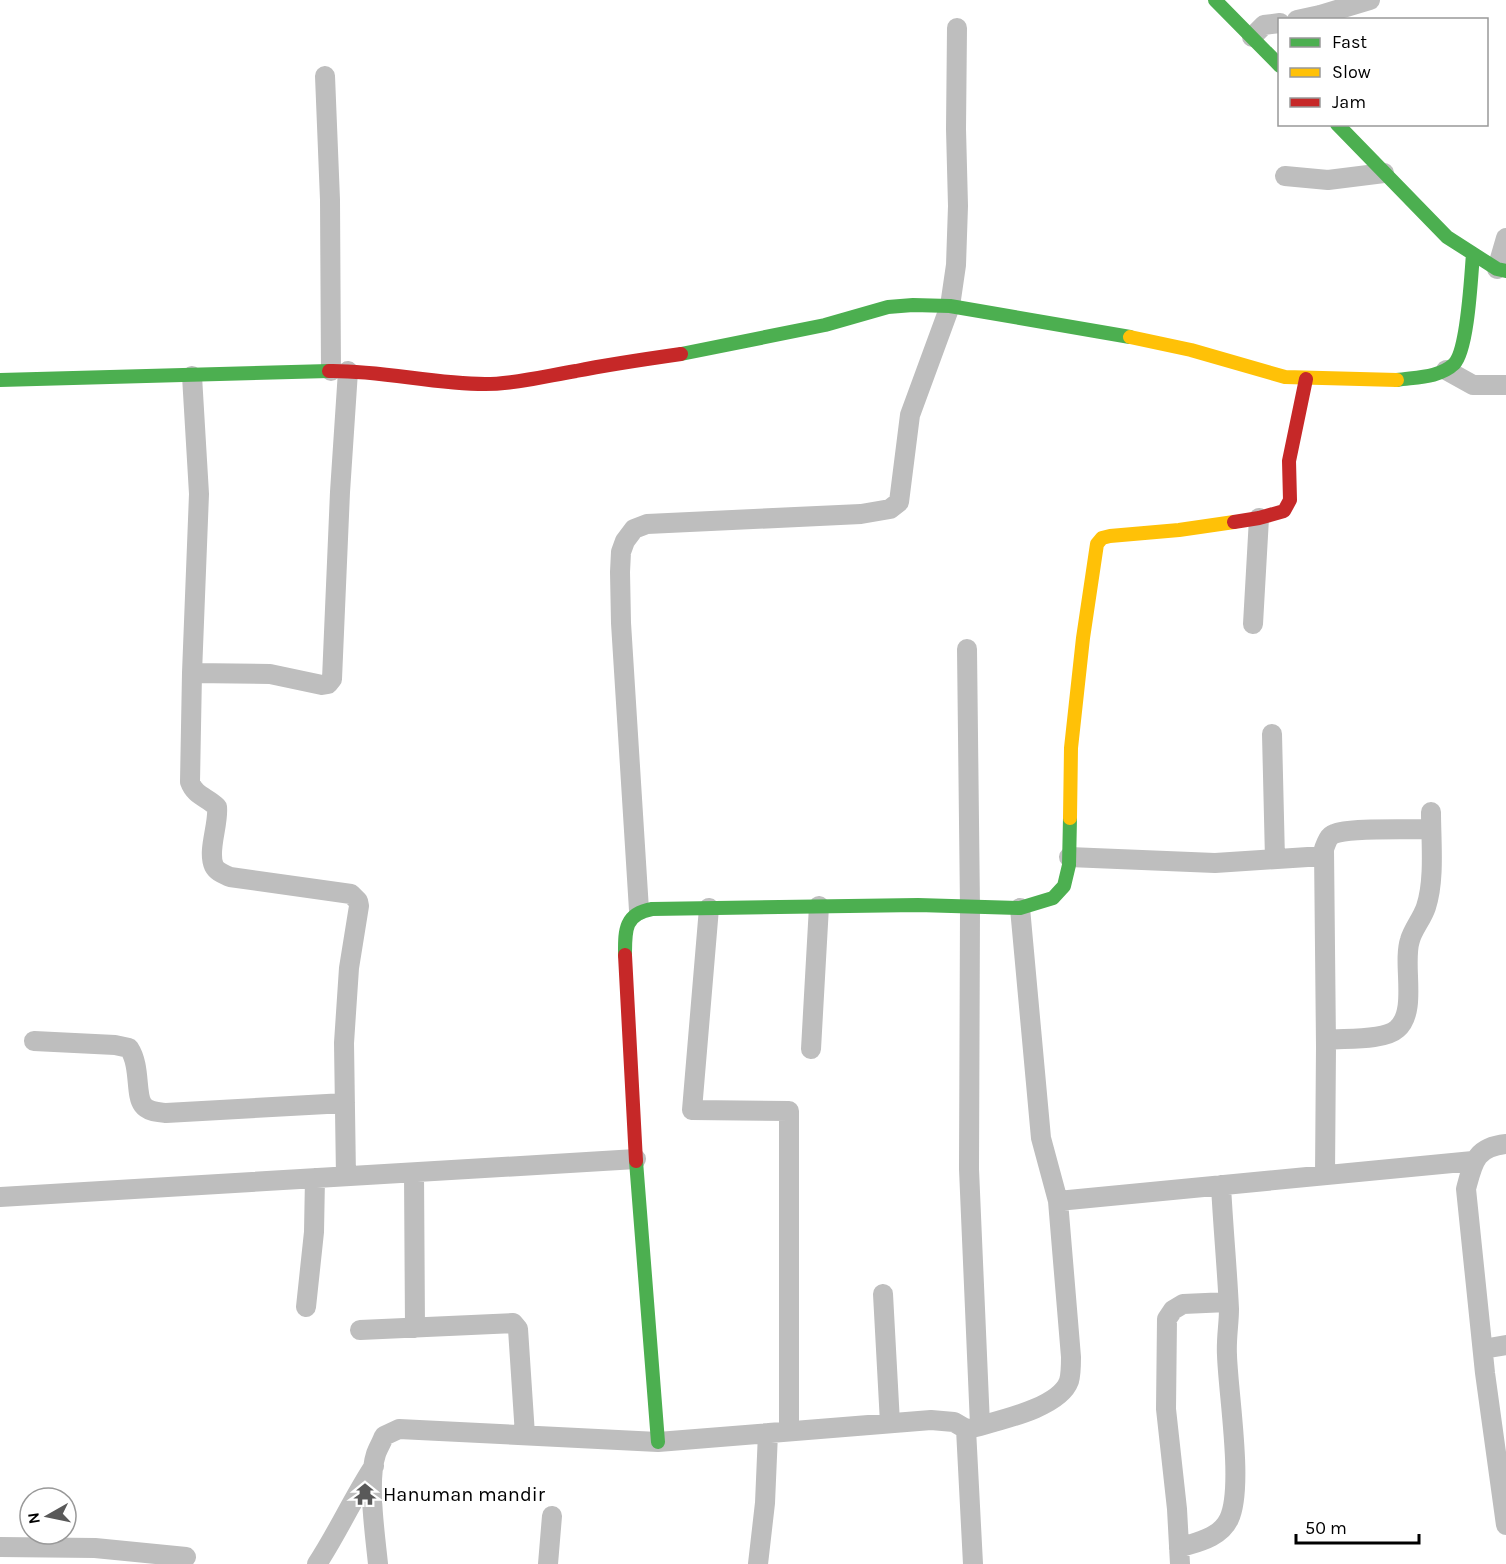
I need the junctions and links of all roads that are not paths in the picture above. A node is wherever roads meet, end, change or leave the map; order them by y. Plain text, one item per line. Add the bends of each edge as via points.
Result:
1 (1215, 0) edge
2 (1370, 0) edge
3 (1306, 18) edge
4 (1278, 23) edge
5 (957, 28) dead end
6 (1251, 37) junction
7 (1278, 64) edge
8 (325, 75) dead end
9 (1339, 126) edge
10 (1384, 173) junction
11 (1285, 176) dead end
12 (1506, 238) edge
13 (1473, 254) junction
14 (1501, 270) edge
15 (950, 306) junction
16 (1446, 370) junction
17 (340, 371) junction
18 (192, 376) junction
19 (1306, 379) junction
20 (0, 380) edge
21 (1506, 385) edge
22 (1259, 518) junction
23 (1253, 624) dead end
24 (967, 649) dead end
25 (192, 673) junction
26 (1272, 734) dead end
27 (1323, 856) junction
28 (1069, 857) junction
29 (1275, 859) junction
30 (819, 906) junction
31 (709, 908) junction
32 (970, 908) junction
33 (1020, 908) junction
34 (639, 910) junction
35 (1326, 1040) junction
36 (34, 1041) dead end
37 (811, 1049) dead end
38 (345, 1103) junction
39 (1506, 1144) edge
40 (636, 1160) junction
41 (1473, 1161) junction
42 (414, 1173) junction
43 (1325, 1175) junction
44 (346, 1177) junction
45 (315, 1178) junction
46 (1221, 1185) junction
47 (0, 1197) edge
48 (1058, 1201) junction
49 (883, 1294) dead end
50 (1228, 1302) junction
51 (306, 1307) dead end
52 (415, 1328) junction
53 (360, 1330) dead end
54 (1506, 1345) edge
55 (1483, 1349) junction
56 (890, 1423) junction
57 (973, 1427) junction
58 (789, 1431) junction
59 (768, 1433) junction
60 (525, 1435) junction
61 (658, 1442) junction
62 (374, 1466) junction
63 (1503, 1475) edge
64 (552, 1516) dead end
65 (1506, 1525) edge
66 (0, 1547) edge
67 (1180, 1556) edge
68 (186, 1557) dead end
69 (318, 1564) edge
70 (378, 1564) edge
71 (548, 1564) edge
72 (758, 1564) edge
73 (973, 1564) edge

1 - 6 street
2 - 3 street
4 - 6 street via 1264,25
5 - 15 street via 958,239
6 - 7 street
8 - 17 street
9 - 10 street
10 - 11 street via 1328,180
10 - 13 street via 1447,237
12 - 14 street
13 - 14 street
13 - 16 street via 1465,340 1460,355
15 - 17 street via 888,307 702,351 487,384
15 - 19 street via 1125,336
15 - 34 street via 910,415 899,502 890,509 861,514 647,524 634,528 625,540 620,572 621,623
16 - 19 street via 1395,380
16 - 21 street via 1473,385
17 - 18 street
17 - 25 street via 340,492 332,679 322,685 270,674
18 - 20 street
18 - 25 street via 200,494
19 - 22 street via 1289,461 1288,506 1284,511
22 - 23 street
22 - 28 street via 1110,536 1097,544 1071,748
24 - 32 street
25 - 38 street via 190,782 197,794 217,807 214,867 230,877 351,894 358,901 348,968
26 - 29 street
27 - 29 street
27 - 35 street
27 - 35 street via 1328,838 1334,834 1431,820 1430,887 1426,907 1410,940 1408,1000 1403,1023 1383,1036
28 - 29 street via 1215,863
28 - 33 street via 1064,886 1053,898
30 - 31 street
30 - 32 street
30 - 37 street
31 - 34 street
31 - 58 street via 692,1110 789,1111
32 - 33 street
32 - 57 street
33 - 48 street via 1041,1138
34 - 40 street via 625,932
35 - 43 street
36 - 38 street via 129,1048 135,1057 143,1105 153,1112
38 - 44 street
39 - 41 street via 1494,1145
40 - 42 street
40 - 61 street
41 - 43 street
41 - 55 street via 1466,1190
42 - 44 street
42 - 52 street
43 - 46 street
44 - 45 street
45 - 47 street
45 - 51 street
46 - 48 street
46 - 50 street
48 - 57 street via 1071,1357 1069,1382 1046,1404
49 - 56 street
50 - 67 street via 1233,1508 1220,1531
50 - 67 street via 1184,1304 1167,1318 1166,1409
52 - 53 street
52 - 60 street via 509,1323 516,1326
54 - 55 street
55 - 63 street
56 - 57 street via 931,1420
56 - 58 street
57 - 73 street
58 - 59 street
59 - 61 street
59 - 72 street
60 - 61 street
60 - 62 street via 399,1429 384,1436
62 - 69 street
62 - 70 street
63 - 65 street
64 - 71 street
66 - 68 street via 95,1548

